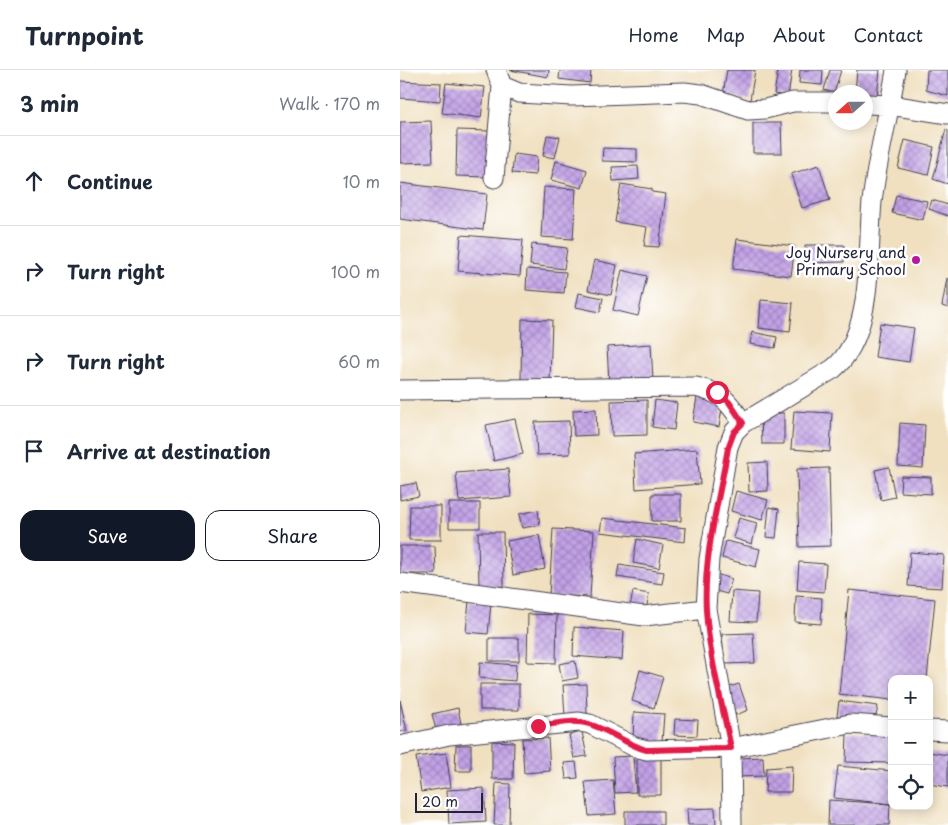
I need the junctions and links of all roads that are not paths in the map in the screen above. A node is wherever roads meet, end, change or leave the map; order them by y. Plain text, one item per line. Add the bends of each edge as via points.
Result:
1 (896, 70) edge
2 (499, 78) edge
3 (828, 102) edge
4 (873, 104) edge
5 (890, 105) junction
6 (948, 114) edge
7 (494, 178) dead end
8 (400, 390) edge
9 (743, 423) junction
10 (400, 583) edge
11 (706, 609) junction
12 (888, 727) edge
13 (933, 730) edge
14 (948, 731) edge
15 (400, 746) edge
16 (731, 748) junction
17 (732, 825) edge

1 - 5 street
2 - 3 street via 519,93 572,96 684,92 701,94 748,110 765,110 792,102
2 - 7 street
4 - 5 street
5 - 6 street
5 - 9 street via 872,201 868,286 855,343 834,369
8 - 9 street via 696,387 717,392 729,402
9 - 11 street via 734,432 728,448 709,559
10 - 11 street via 644,616
11 - 16 street
12 - 16 street via 850,724
13 - 14 street
15 - 16 street via 449,735 578,722 590,724 646,750
16 - 17 street

